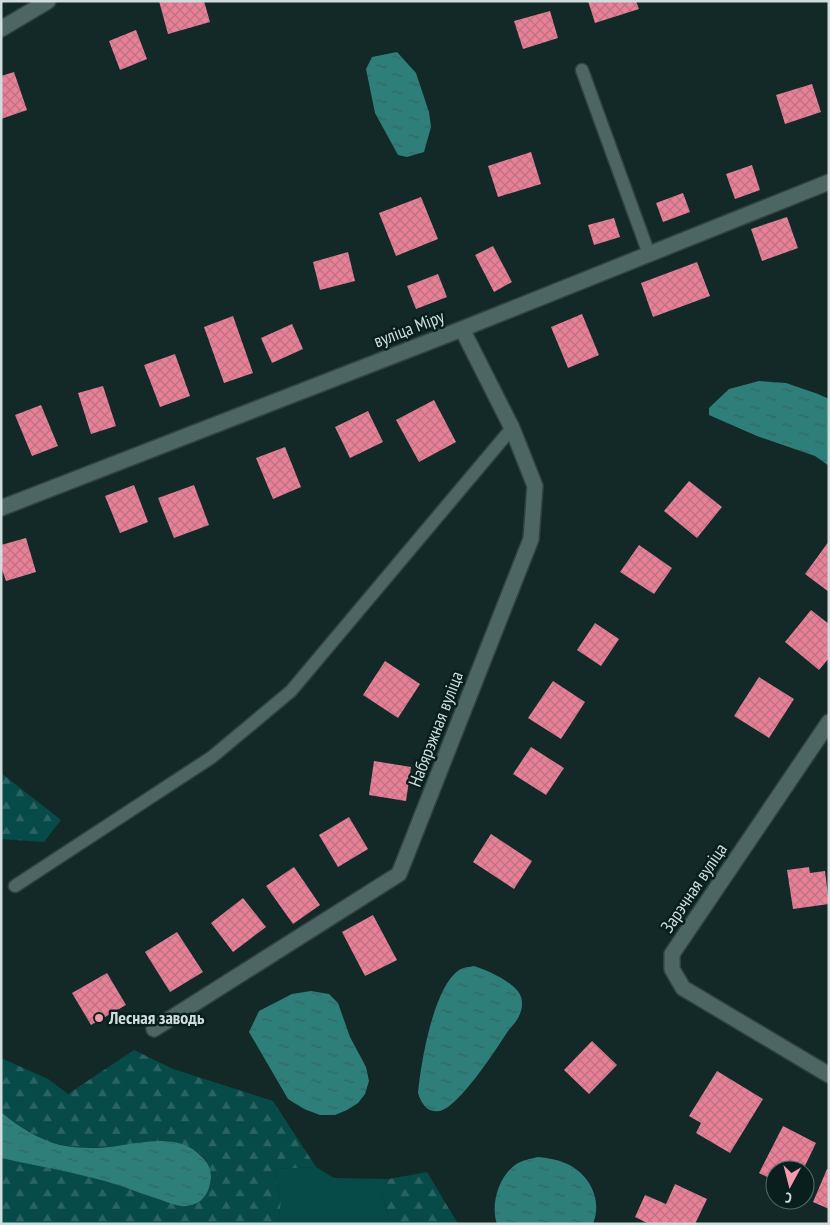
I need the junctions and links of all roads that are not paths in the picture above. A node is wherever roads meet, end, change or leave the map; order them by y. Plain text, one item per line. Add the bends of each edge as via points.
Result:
1 (47, 2) edge
2 (1, 29) edge
3 (582, 70) dead end
4 (829, 182) edge
5 (649, 254) junction
6 (462, 329) junction
7 (512, 428) junction
8 (1, 508) edge
9 (829, 722) edge
10 (15, 886) dead end
11 (154, 1029) dead end
12 (829, 1074) edge

1 - 2 street
3 - 5 lane
4 - 5 street, вуліца Міру
5 - 6 street, вуліца Міру
6 - 7 street, Набярэжная вуліца
6 - 8 street, вуліца Міру
7 - 10 lane via 291,691 212,757
7 - 11 street, Набярэжная вуліца via 535,486 531,539 399,874
9 - 12 street, Зарэчная вуліца via 672,954 672,969 683,988

